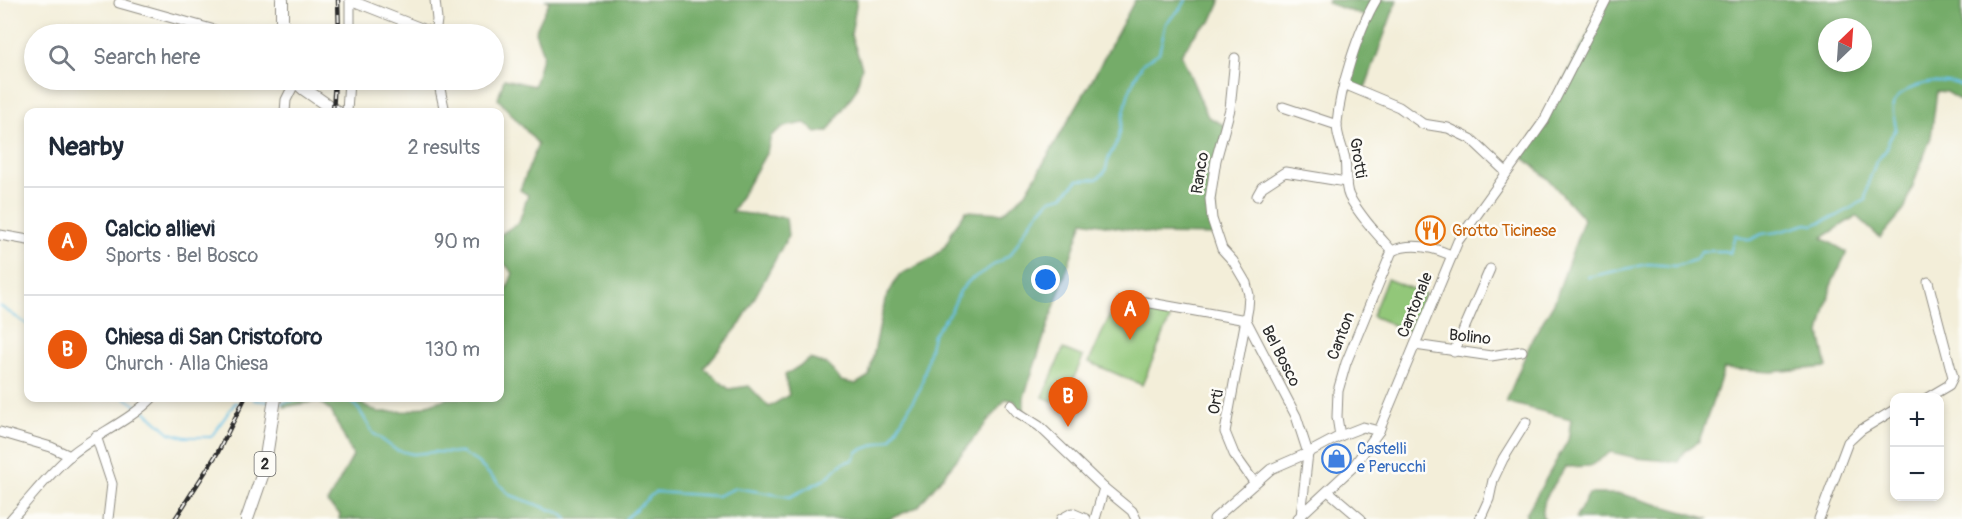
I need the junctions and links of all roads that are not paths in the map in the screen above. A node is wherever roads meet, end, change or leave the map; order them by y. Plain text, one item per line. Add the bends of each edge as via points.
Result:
1 (282, 0) edge
2 (350, 0) edge
3 (435, 0) edge
4 (1376, 0) edge
5 (1606, 0) edge
6 (119, 3) dead end
7 (194, 24) edge
8 (282, 24) edge
9 (350, 24) edge
10 (409, 24) edge
11 (436, 24) edge
12 (1235, 58) dead end
13 (1344, 84) junction
14 (291, 90) edge
15 (307, 90) edge
16 (349, 90) edge
17 (440, 90) edge
18 (1283, 107) dead end
19 (285, 108) edge
20 (332, 108) edge
21 (347, 108) edge
22 (444, 108) edge
23 (1337, 125) junction
24 (1506, 172) junction
25 (1346, 182) junction
26 (1257, 196) dead end
27 (0, 235) edge
28 (24, 239) edge
29 (1392, 251) junction
30 (1451, 255) junction
31 (1490, 269) dead end
32 (1928, 282) dead end
33 (1134, 300) dead end
34 (1246, 320) junction
35 (1415, 345) junction
36 (1522, 351) dead end
37 (1454, 352) junction
38 (1936, 393) edge
39 (148, 402) edge
40 (274, 402) edge
41 (1011, 405) dead end
42 (1890, 412) edge
43 (1527, 422) dead end
44 (1379, 431) junction
45 (0, 432) edge
46 (96, 436) junction
47 (1340, 436) junction
48 (1308, 453) junction
49 (70, 456) junction
50 (1254, 482) junction
51 (1104, 488) junction
52 (1328, 491) junction
53 (1299, 517) edge
54 (11, 519) edge
55 (108, 519) edge
56 (247, 519) edge
57 (1061, 519) edge
58 (1086, 519) edge
59 (1095, 519) edge
60 (1136, 519) edge
61 (1214, 519) edge
62 (1361, 519) edge
63 (1480, 519) edge
64 (1819, 519) edge

1 - 8 main road
2 - 9 street
2 - 10 street
3 - 11 street
4 - 13 street, Grotti
5 - 24 street, Cantonale via 1548,114
6 - 7 street
12 - 34 street, Ranco via 1231,102 1210,199 1222,249 1246,283
13 - 23 street, Grotti
13 - 24 street via 1399,108 1423,124 1448,128 1471,140
14 - 19 street
15 - 20 main road
16 - 21 street
17 - 22 street
18 - 23 street
23 - 25 street, Grotti
24 - 30 street, Cantonale
25 - 26 street via 1286,172 1262,187
25 - 29 street, Grotti via 1348,194
27 - 28 street
29 - 30 street via 1403,246 1428,247
29 - 47 street, Canton via 1338,391
30 - 35 street, Cantonale
31 - 37 street
32 - 38 street via 1953,377
33 - 34 street, Bel Bosco
34 - 48 street, Bel Bosco via 1296,416
34 - 50 street, Orti via 1225,432 1234,454
35 - 37 street, Bolino
35 - 44 street, Cantonale
36 - 37 street, Bolino via 1491,356
39 - 46 street
40 - 56 main road, 2 via 261,482
41 - 51 street
42 - 64 street via 1848,442
43 - 63 street via 1503,459
44 - 47 street via 1364,427
44 - 52 street, Cantonale via 1353,467
45 - 49 street
46 - 49 street
46 - 55 street via 112,484
47 - 48 street
48 - 50 street via 1271,469
48 - 53 street, Bel Bosco
49 - 54 street
50 - 61 street
51 - 59 street
51 - 60 street
52 - 53 street, Cantonale
52 - 62 street
57 - 58 street via 1072,513

